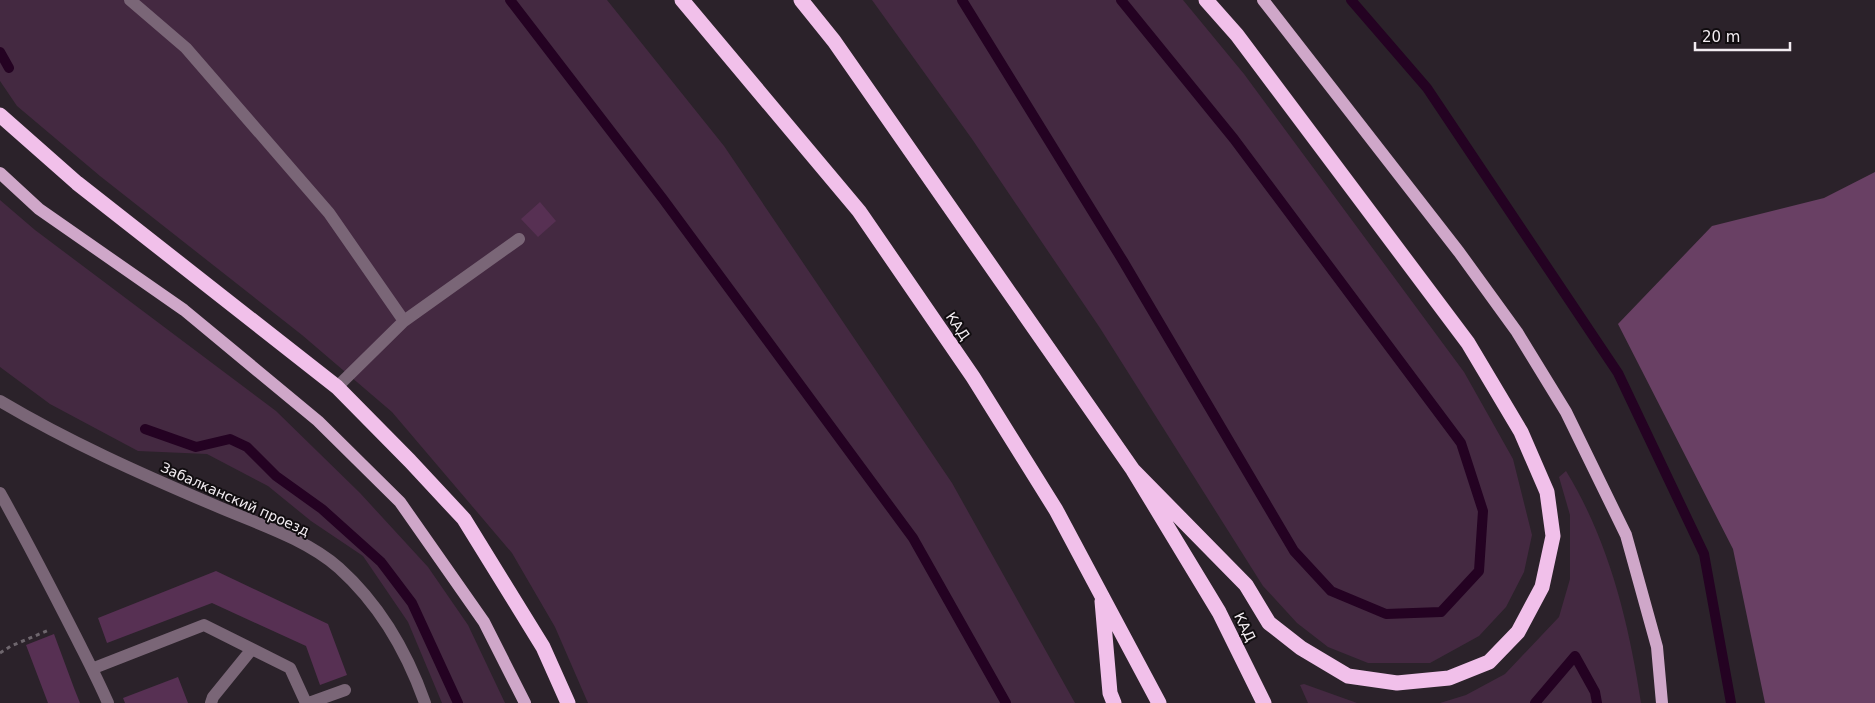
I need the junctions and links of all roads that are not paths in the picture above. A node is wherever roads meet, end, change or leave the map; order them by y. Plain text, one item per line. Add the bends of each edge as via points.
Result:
1 (130, 0) edge
2 (682, 0) edge
3 (801, 0) edge
4 (1206, 0) edge
5 (1262, 0) edge
6 (0, 115) edge
7 (0, 173) edge
8 (519, 239) dead end
9 (404, 321) junction
10 (337, 388) junction
11 (0, 401) edge
12 (1133, 470) junction
13 (0, 493) edge
14 (1102, 594) junction
15 (252, 649) junction
16 (94, 668) junction
17 (346, 690) dead end
18 (108, 703) edge
19 (211, 703) edge
20 (308, 703) edge
21 (425, 703) edge
22 (525, 703) edge
23 (568, 703) edge
24 (1114, 703) edge
25 (1159, 703) edge
26 (1264, 703) edge
27 (1662, 703) edge

1 - 9 street via 186,48 329,213
2 - 14 highway, КАД via 859,211 973,377 1056,510
3 - 12 highway, КАД via 834,41
4 - 12 highway via 1243,43 1468,343 1521,432 1547,492 1554,536 1542,587 1518,632 1489,662 1449,678 1397,683 1348,676 1301,648 1269,623 1246,585
5 - 27 main road via 1459,252 1517,332 1566,412 1626,535 1656,647
6 - 10 highway via 77,183
7 - 22 main road via 39,209 184,310 318,421 400,502 484,622
8 - 9 street
9 - 10 street
10 - 23 highway via 464,519 543,647
11 - 21 street, Забалканский проезд via 94,453 304,545 337,566 367,595 388,625 417,679
12 - 26 highway, КАД via 1219,612
13 - 16 street
14 - 24 highway via 1110,693
14 - 25 highway, КАД
15 - 16 street via 204,625
15 - 19 street
15 - 20 street via 290,668
16 - 18 street
17 - 20 street

